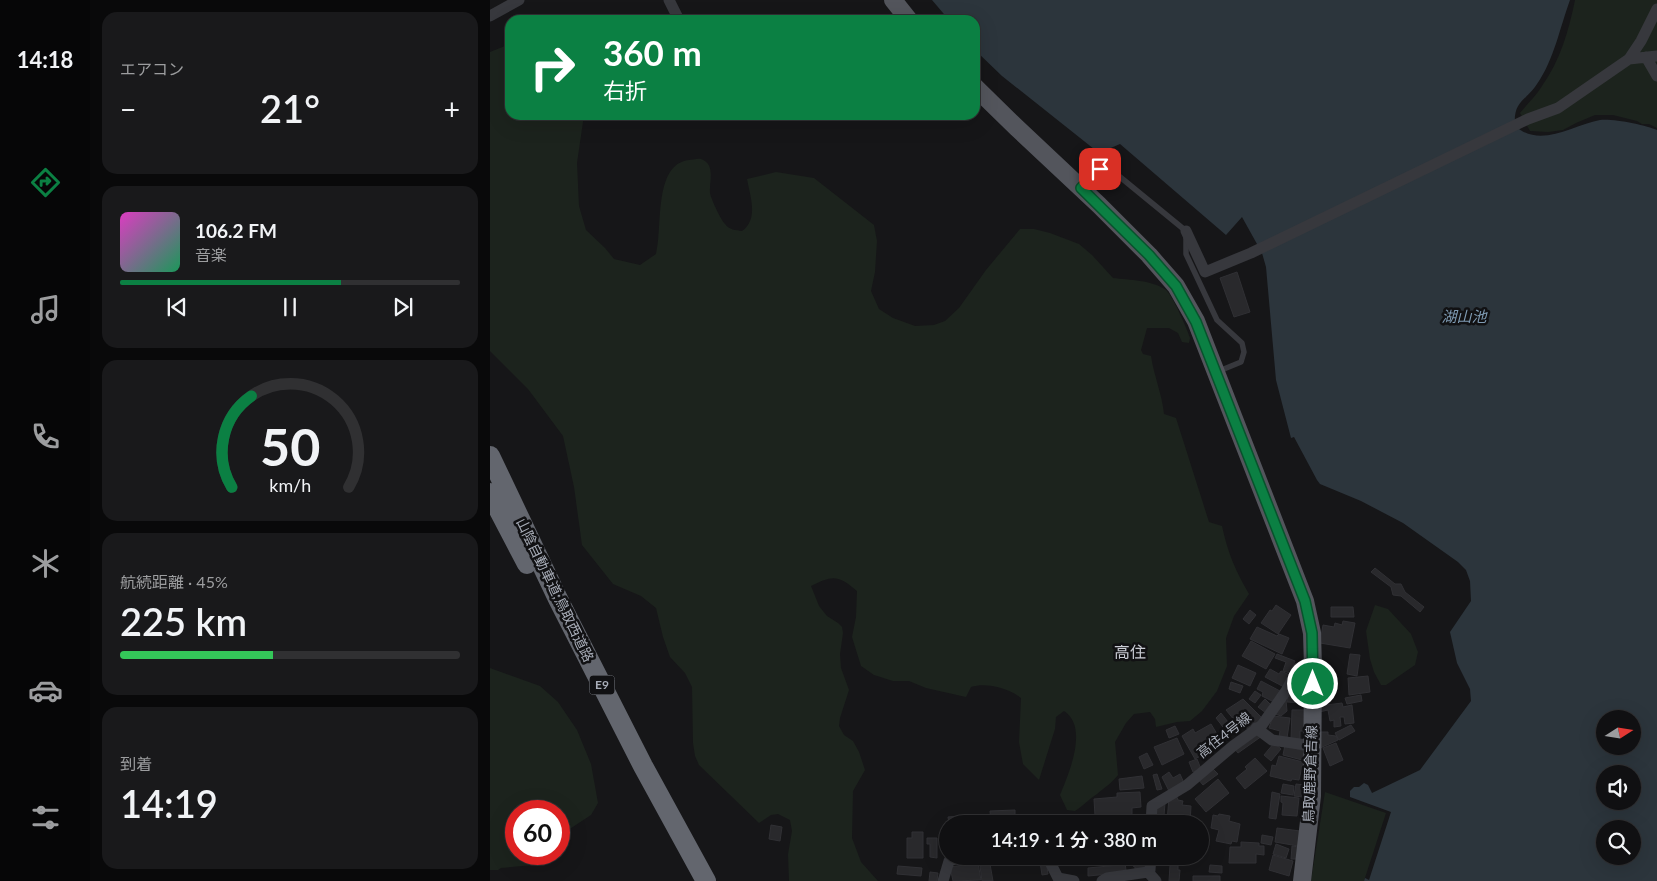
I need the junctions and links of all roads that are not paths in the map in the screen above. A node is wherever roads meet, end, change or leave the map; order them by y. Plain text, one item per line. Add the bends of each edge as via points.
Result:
1 (519, 0) edge
2 (669, 0) edge
3 (893, 0) edge
4 (1655, 13) edge
5 (676, 15) edge
6 (905, 15) edge
7 (490, 16) edge
8 (1657, 31) edge
9 (1651, 56) edge
10 (1629, 59) junction
11 (1657, 76) edge
12 (980, 92) edge
13 (1081, 188) junction
14 (1186, 231) junction
15 (1216, 373) junction
16 (490, 456) edge
17 (490, 493) edge
18 (1313, 667) junction
19 (1256, 728) junction
20 (1313, 746) junction
21 (1152, 815) edge
22 (947, 865) edge
23 (1052, 865) edge
24 (1150, 865) edge
25 (1148, 872) junction
26 (697, 881) edge
27 (706, 881) edge
28 (942, 881) edge
29 (1074, 881) edge
30 (1102, 881) edge
31 (1156, 881) edge
32 (1302, 881) edge

1 - 7 street
2 - 5 street
3 - 6 main road
4 - 8 street
4 - 10 street
9 - 10 street
9 - 11 street
10 - 14 street via 1558,108 1528,119 1205,272
12 - 13 main road, 鳥取鹿野倉吉線
13 - 14 lane via 1100,169 1114,172
13 - 15 main road, 鳥取鹿野倉吉線 via 1176,286 1196,322
14 - 15 lane via 1186,254 1217,320 1242,343 1244,352 1241,362
15 - 18 main road, 鳥取鹿野倉吉線 via 1305,601 1312,633
16 - 27 highway, 山陰自動車道;鳥取西道路 / E9 via 643,766
17 - 26 highway, 山陰自動車道;鳥取西道路 / E9 via 634,769
18 - 19 street, 高住4号線 via 1298,668 1270,716
18 - 20 main road, 鳥取鹿野倉吉線
19 - 20 street via 1272,740
19 - 21 street, 高住4号線 via 1187,785 1152,806
20 - 32 main road, 鳥取鹿野倉吉線 via 1312,796
22 - 28 street
23 - 29 street via 1058,878
24 - 25 street
25 - 30 street
25 - 31 street

